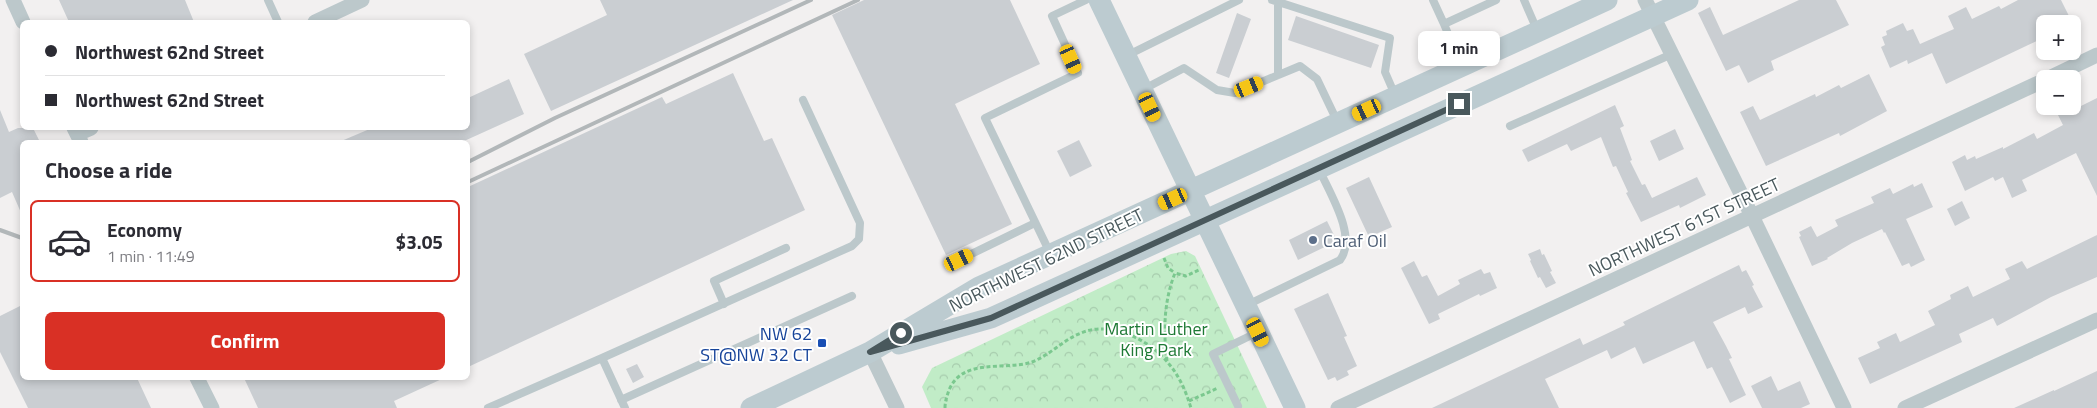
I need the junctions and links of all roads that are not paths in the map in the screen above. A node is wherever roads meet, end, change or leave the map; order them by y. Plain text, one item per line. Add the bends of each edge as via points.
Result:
1 (13, 0) edge
2 (268, 0) edge
3 (1086, 0) edge
4 (1099, 0) edge
5 (1239, 0) edge
6 (1433, 0) edge
7 (1496, 0) edge
8 (1524, 0) edge
9 (1607, 0) edge
10 (1688, 0) edge
11 (1275, 1) edge
12 (354, 2) edge
13 (1649, 8) edge
14 (23, 20) edge
15 (277, 20) edge
16 (319, 20) edge
17 (1444, 24) junction
18 (1538, 32) junction
19 (1672, 54) junction
20 (2097, 55) edge
21 (1126, 56) junction
22 (1462, 67) junction
23 (2065, 70) edge
24 (1278, 75) junction
25 (2036, 84) edge
26 (1142, 90) junction
27 (1396, 97) junction
28 (803, 100) dead end
29 (1338, 124) junction
30 (1510, 126) dead end
31 (1318, 168) junction
32 (1191, 191) junction
33 (1752, 216) junction
34 (1204, 220) junction
35 (1035, 223) junction
36 (786, 248) dead end
37 (1050, 255) junction
38 (959, 260) dead end
39 (852, 296) dead end
40 (724, 304) junction
41 (1245, 306) junction
42 (2097, 320) edge
43 (1258, 332) junction
44 (870, 352) junction
45 (602, 358) junction
46 (198, 380) edge
47 (621, 400) junction
48 (1238, 406) dead end
49 (212, 408) edge
50 (488, 408) edge
51 (625, 408) edge
52 (751, 408) edge
53 (897, 408) edge
54 (1295, 408) edge
55 (1338, 408) edge
56 (1844, 408) edge
57 (1905, 408) edge

1 - 14 street
2 - 15 lane
3 - 35 lane via 1052,16 1078,73 985,118
4 - 21 main road
5 - 21 lane
6 - 17 lane
7 - 17 lane
8 - 18 lane
9 - 18 main road, NORTHWEST 62ND STREET
10 - 13 main road, NORTHWEST 62ND STREET
11 - 24 lane
11 - 27 lane via 1390,38 1385,72
12 - 16 street
13 - 19 street
13 - 31 main road, NORTHWEST 62ND STREET
17 - 22 lane
18 - 22 main road, NORTHWEST 62ND STREET
19 - 30 lane
19 - 33 street
20 - 23 street, NORTHWEST 61ST STREET
21 - 26 main road
22 - 27 main road, NORTHWEST 62ND STREET
24 - 26 lane via 1235,93 1217,90 1184,68
24 - 29 lane via 1300,66 1317,79
25 - 33 street, NORTHWEST 61ST STREET
26 - 32 main road
27 - 29 main road, NORTHWEST 62ND STREET
28 - 40 lane via 860,223 859,239 852,246
29 - 32 main road, NORTHWEST 62ND STREET
31 - 34 main road, NORTHWEST 62ND STREET
31 - 41 lane via 1343,221 1344,254 1340,260
32 - 34 main road
32 - 37 main road, NORTHWEST 62ND STREET
33 - 55 street, NORTHWEST 61ST STREET
33 - 56 street
34 - 41 main road
34 - 44 main road, NORTHWEST 62ND STREET via 991,318
35 - 37 lane
35 - 38 lane
36 - 40 lane via 714,281
37 - 44 main road, NORTHWEST 62ND STREET via 979,287
39 - 47 lane
40 - 45 lane
41 - 43 main road
42 - 57 street
43 - 48 lane via 1213,354
43 - 54 main road
44 - 52 main road, NORTHWEST 62ND STREET
44 - 53 street
45 - 47 lane
45 - 50 lane
46 - 49 street
47 - 51 lane

